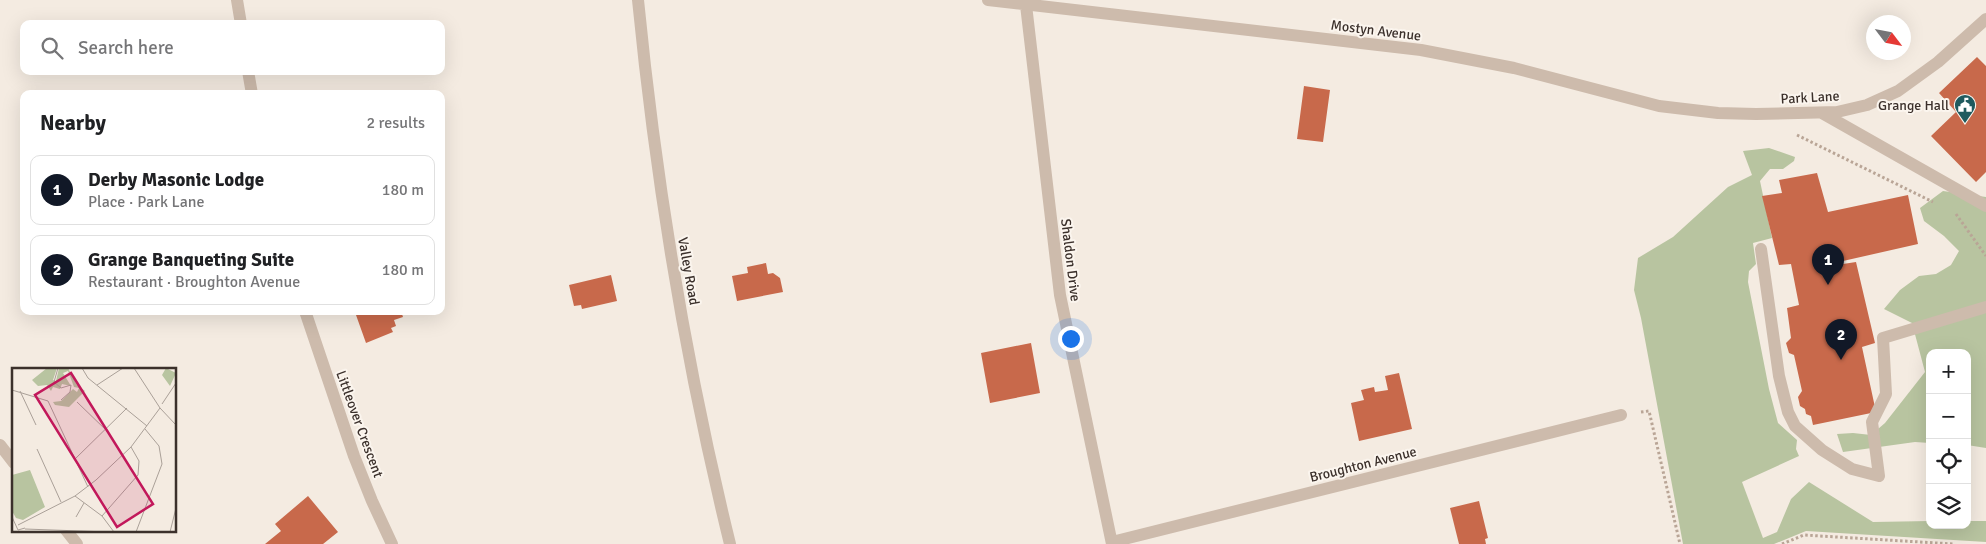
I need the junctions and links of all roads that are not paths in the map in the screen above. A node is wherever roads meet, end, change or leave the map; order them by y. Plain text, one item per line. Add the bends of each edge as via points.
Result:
1 (237, 0) edge
2 (638, 0) edge
3 (988, 0) edge
4 (1026, 5) junction
5 (1986, 19) edge
6 (240, 20) edge
7 (249, 75) edge
8 (251, 90) edge
9 (1822, 112) junction
10 (1756, 114) joint
11 (1986, 206) edge
12 (1761, 249) dead end
13 (1986, 307) edge
14 (306, 315) edge
15 (1621, 415) road end
16 (0, 445) edge
17 (12, 460) edge
18 (68, 532) edge
19 (1112, 543) edge
20 (77, 544) edge
21 (392, 544) edge
22 (730, 544) edge

1 - 6 street
2 - 22 street, Valley Road via 664,213 709,458
3 - 4 street, Mostyn Avenue
4 - 10 street, Mostyn Avenue via 1421,50 1514,68 1659,106
4 - 19 street, Shaldon Drive via 1060,295
5 - 9 street, Park Lane via 1938,62 1898,91 1852,110
7 - 8 street
9 - 10 street, Park Lane
9 - 11 street
12 - 13 street via 1779,376 1795,426 1822,450 1852,469 1879,476 1872,422 1886,394 1883,338
14 - 21 street, Littleover Crescent via 354,456
15 - 19 street, Broughton Avenue
16 - 17 street
18 - 20 street

